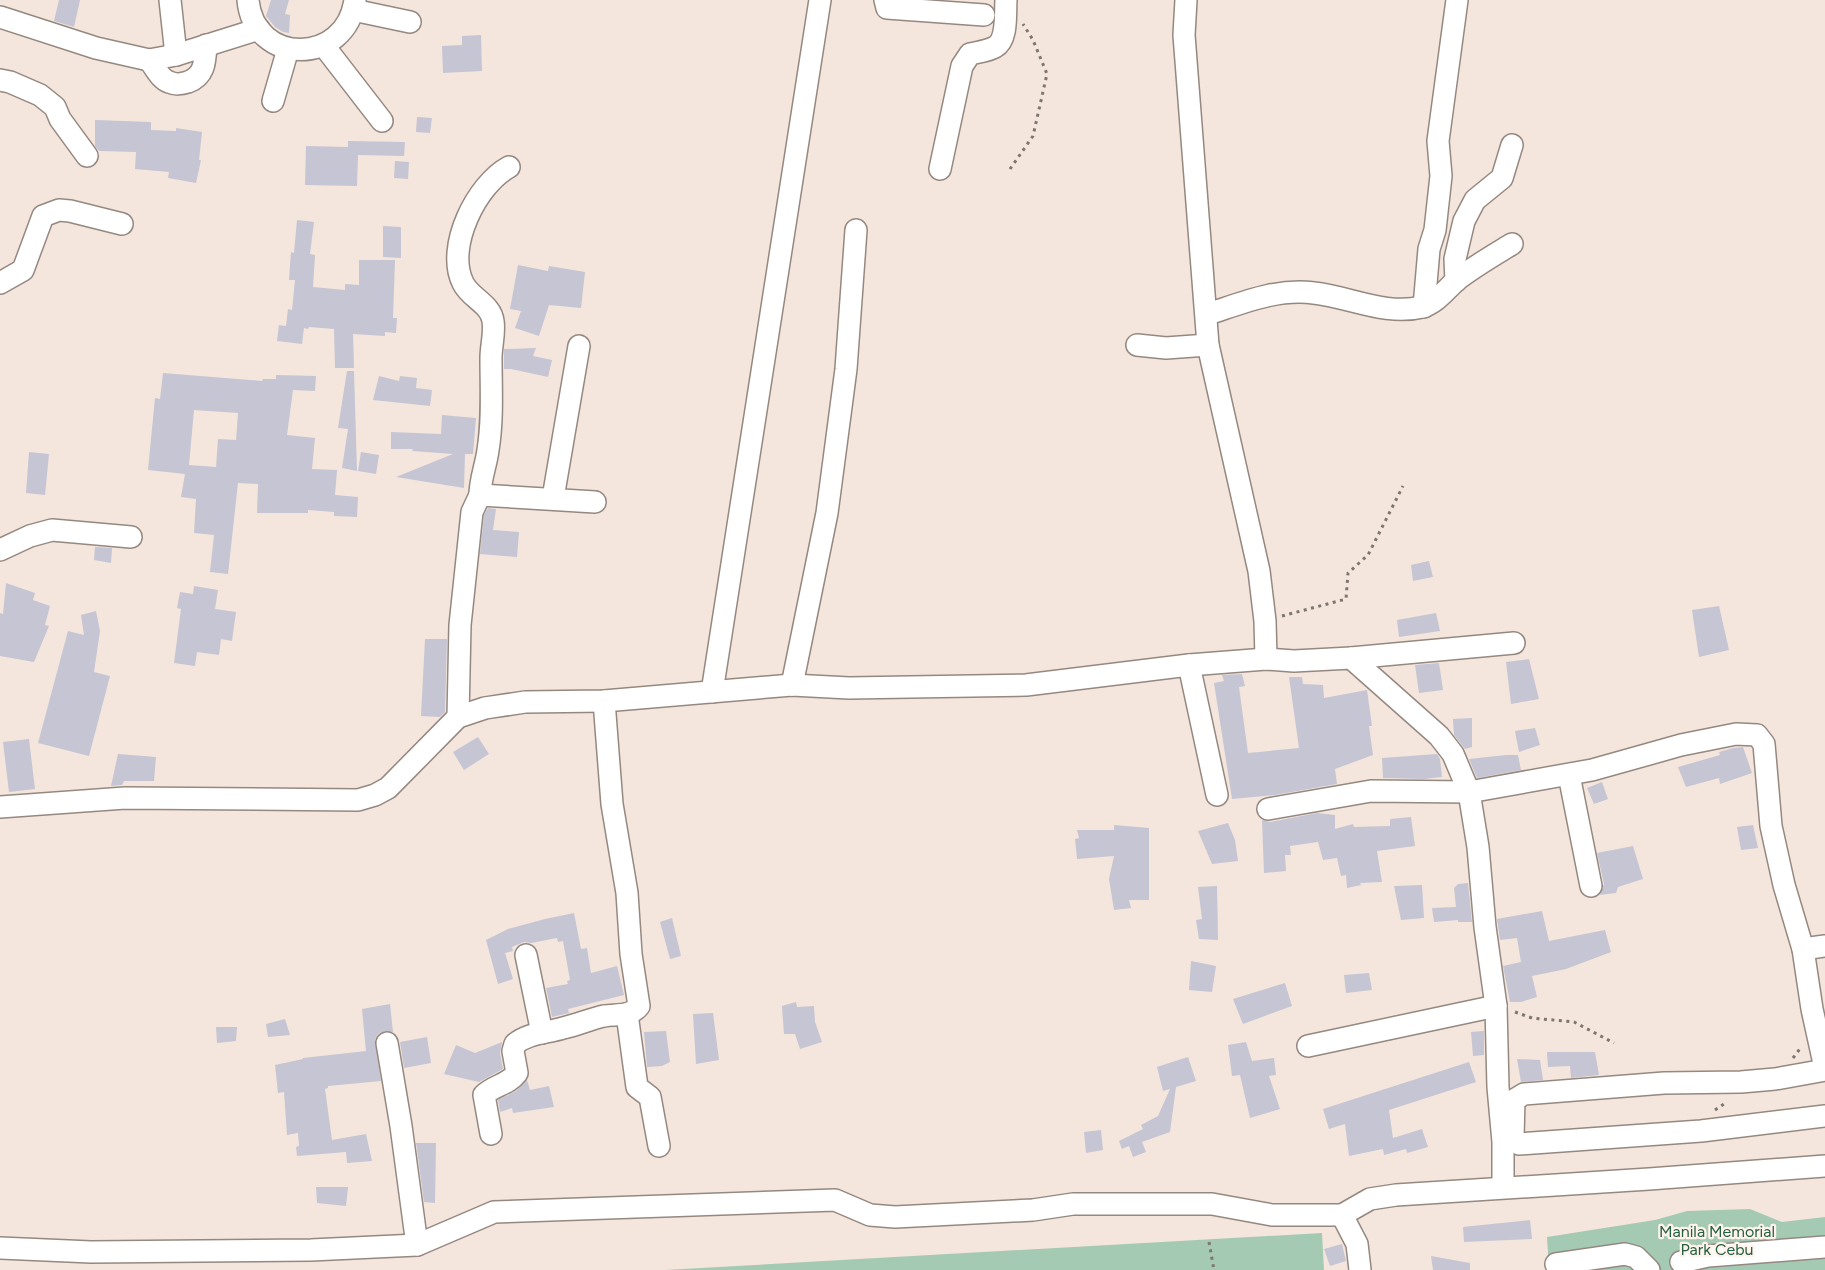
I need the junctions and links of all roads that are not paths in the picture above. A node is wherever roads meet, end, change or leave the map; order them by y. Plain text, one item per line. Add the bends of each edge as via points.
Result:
1 (170, 0) edge
2 (248, 0) edge
3 (820, 0) edge
4 (885, 0) edge
5 (1186, 0) edge
6 (1457, 0) edge
7 (354, 5) edge
8 (1012, 8) edge
9 (984, 15) dead end
10 (0, 17) edge
11 (410, 22) dead end
12 (259, 29) junction
13 (206, 45) junction
14 (324, 45) junction
15 (288, 49) junction
16 (176, 55) junction
17 (150, 60) junction
18 (0, 80) edge
19 (273, 101) dead end
20 (382, 121) dead end
21 (1512, 145) dead end
22 (87, 156) dead end
23 (509, 167) dead end
24 (940, 169) dead end
25 (122, 225) dead end
26 (856, 230) dead end
27 (1512, 244) dead end
28 (1456, 281) junction
29 (0, 283) edge
30 (1424, 307) junction
31 (1208, 314) junction
32 (1137, 345) dead end
33 (1208, 345) junction
34 (579, 346) dead end
35 (480, 495) junction
36 (553, 498) junction
37 (596, 502) dead end
38 (130, 537) dead end
39 (0, 550) edge
40 (1514, 643) dead end
41 (1351, 657) junction
42 (1266, 659) junction
43 (1189, 665) junction
44 (792, 685) junction
45 (712, 692) junction
46 (604, 701) junction
47 (458, 717) junction
48 (1569, 775) junction
49 (1469, 792) junction
50 (1217, 795) dead end
51 (0, 807) edge
52 (1268, 809) dead end
53 (1591, 886) dead end
54 (1825, 946) edge
55 (1803, 949) junction
56 (526, 955) dead end
57 (1496, 1006) junction
58 (627, 1014) junction
59 (542, 1033) junction
60 (387, 1042) dead end
61 (1308, 1046) dead end
62 (1825, 1069) edge
63 (1825, 1116) edge
64 (491, 1134) dead end
65 (659, 1146) dead end
66 (1825, 1166) edge
67 (1503, 1187) junction
68 (1342, 1215) junction
69 (417, 1245) junction
70 (1825, 1247) edge
71 (0, 1248) edge
72 (1556, 1264) dead end
73 (1578, 1265) edge
74 (1682, 1266) edge
75 (1360, 1270) edge
76 (1649, 1270) edge

1 - 16 street
2 - 12 street
3 - 45 street
4 - 9 street via 887,8
5 - 31 street via 1184,35
6 - 30 street via 1438,141 1441,176
7 - 11 street
7 - 14 street via 343,31
8 - 24 street via 1000,43 970,54 962,66
10 - 17 street via 96,48
12 - 13 street
12 - 15 street
13 - 16 street
13 - 17 street via 201,73 196,79 179,84 168,82
14 - 15 street
14 - 20 street
15 - 19 street
16 - 17 street
18 - 22 street via 40,95 55,107
21 - 28 street via 1502,178 1475,200 1464,221 1455,259
23 - 35 street via 486,185 474,201 459,252 462,282 487,307 494,320 492,415
25 - 29 street via 70,211 43,216 23,270
26 - 44 street via 846,369 827,513
27 - 28 street
28 - 30 street
30 - 31 street via 1392,310 1314,292 1281,292
31 - 33 street
32 - 33 street
33 - 42 street via 1259,571
34 - 36 street
35 - 36 street
35 - 47 street via 472,512 460,625
36 - 37 street
38 - 39 street via 52,530
40 - 41 street
41 - 42 street
41 - 49 street via 1454,754
42 - 43 street
43 - 44 street via 1026,685
43 - 50 street
44 - 45 street
45 - 46 street
46 - 47 street via 525,702
46 - 58 street via 612,804 627,893 639,1006
47 - 51 street via 388,788 358,800 125,798
48 - 49 street
48 - 53 street
48 - 55 street via 1681,745 1736,734 1757,735 1764,744 1771,826
49 - 52 street via 1371,791
49 - 57 street
54 - 55 street
55 - 62 street
56 - 59 street
57 - 61 street
57 - 67 street
58 - 59 street via 585,1020
58 - 65 street via 637,1087 650,1097
59 - 64 street via 514,1044 517,1073 511,1081 484,1095
60 - 69 street
62 - 63 street via 1741,1082 1664,1083 1524,1094 1514,1100 1513,1137 1519,1144 1701,1131
66 - 67 street
67 - 68 street via 1378,1198
68 - 69 street via 1272,1215 1212,1204 1073,1204 1033,1210 895,1217 870,1215 834,1200 598,1207 494,1212
68 - 75 street via 1357,1244
69 - 71 street via 114,1252
70 - 74 street via 1708,1256
72 - 73 street
73 - 76 street via 1625,1254 1636,1257
74 - 76 street via 1676,1258 1667,1258

